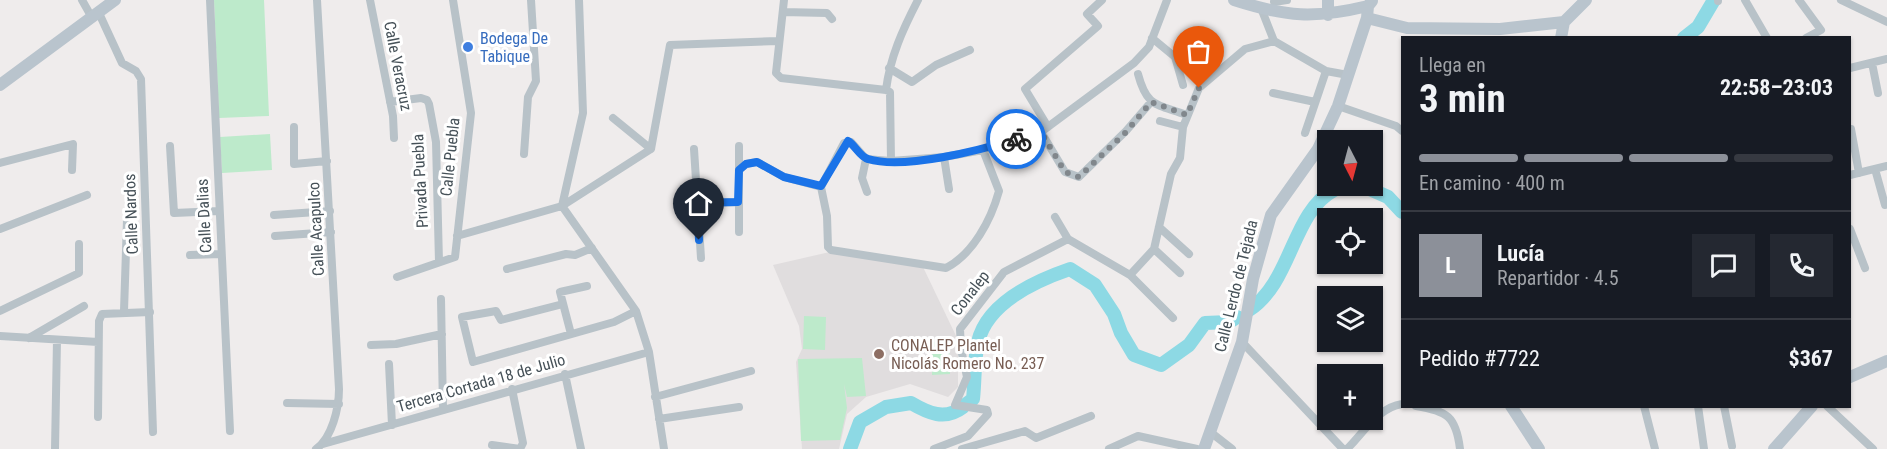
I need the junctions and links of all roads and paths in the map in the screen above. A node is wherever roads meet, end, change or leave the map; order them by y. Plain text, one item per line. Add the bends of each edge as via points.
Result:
1 (82, 0) edge
2 (115, 0) edge
3 (210, 0) edge
4 (317, 0) edge
5 (370, 0) edge
6 (453, 0) edge
7 (531, 0) edge
8 (579, 0) edge
9 (784, 0) edge
10 (918, 0) edge
11 (1102, 0) edge
12 (1167, 0) edge
13 (1287, 0) edge
14 (1328, 0) edge
15 (1587, 0) edge
16 (1745, 0) edge
17 (1799, 0) edge
18 (1840, 0) edge
19 (1238, 1) edge
20 (1273, 1) edge
21 (1369, 8) edge
22 (1261, 9) junction
23 (783, 12) junction
24 (95, 13) junction
25 (1282, 14) junction
26 (1328, 15) junction
27 (832, 19) dead end
28 (1564, 22) junction
29 (1887, 22) edge
30 (1561, 36) edge
31 (1766, 36) edge
32 (1810, 36) edge
33 (1152, 38) junction
34 (778, 41) junction
35 (1274, 42) junction
36 (970, 51) dead end
37 (1887, 59) edge
38 (1872, 63) junction
39 (889, 68) junction
40 (1851, 68) edge
41 (1326, 70) junction
42 (1138, 74) dead end
43 (1348, 75) junction
44 (1, 81) edge
45 (1184, 85) dead end
46 (886, 90) junction
47 (1273, 93) dead end
48 (1878, 93) dead end
49 (390, 102) junction
50 (1151, 102) junction
51 (1315, 102) junction
52 (1338, 106) junction
53 (1187, 115) junction
54 (613, 118) dead end
55 (1160, 121) dead end
56 (294, 127) dead end
57 (1183, 127) junction
58 (1851, 129) dead end
59 (1045, 130) junction
60 (1401, 130) edge
61 (1305, 133) dead end
62 (393, 138) dead end
63 (170, 146) dead end
64 (739, 146) dead end
65 (651, 149) junction
66 (694, 149) dead end
67 (983, 150) junction
68 (524, 154) dead end
69 (944, 157) junction
70 (866, 159) junction
71 (327, 161) junction
72 (891, 162) junction
73 (0, 164) edge
74 (1887, 166) edge
75 (1875, 169) junction
76 (72, 170) dead end
77 (739, 170) junction
78 (1860, 173) junction
79 (1851, 176) edge
80 (821, 186) junction
81 (949, 189) dead end
82 (867, 192) dead end
83 (87, 195) dead end
84 (738, 202) junction
85 (697, 203) junction
86 (1885, 205) dead end
87 (562, 206) junction
88 (219, 211) junction
89 (330, 211) junction
90 (274, 215) dead end
91 (1055, 217) dead end
92 (127, 220) dead end
93 (1159, 226) junction
94 (0, 229) edge
95 (331, 232) junction
96 (740, 232) dead end
97 (1851, 232) edge
98 (275, 236) dead end
99 (457, 236) junction
100 (1068, 239) junction
101 (79, 244) dead end
102 (592, 248) junction
103 (1154, 249) junction
104 (221, 254) junction
105 (1189, 254) dead end
106 (190, 255) dead end
107 (700, 258) dead end
108 (439, 262) junction
109 (1865, 268) dead end
110 (507, 269) dead end
111 (1180, 273) dead end
112 (1130, 275) junction
113 (397, 277) dead end
114 (587, 286) dead end
115 (441, 299) dead end
116 (563, 304) junction
117 (84, 306) dead end
118 (0, 311) edge
119 (124, 311) junction
120 (636, 311) junction
121 (150, 312) junction
122 (1173, 318) dead end
123 (442, 334) junction
124 (572, 334) junction
125 (0, 336) edge
126 (29, 338) junction
127 (57, 340) junction
128 (98, 342) junction
129 (1242, 342) junction
130 (371, 345) dead end
131 (649, 352) junction
132 (1887, 361) edge
133 (389, 364) dead end
134 (751, 371) dead end
135 (565, 374) junction
136 (1851, 377) edge
137 (512, 389) junction
138 (655, 397) junction
139 (287, 403) dead end
140 (339, 404) junction
141 (1401, 404) edge
142 (739, 407) dead end
143 (1441, 408) edge
144 (1512, 408) edge
145 (1645, 408) edge
146 (1699, 408) edge
147 (1724, 408) edge
148 (1810, 408) edge
149 (1829, 408) edge
150 (443, 410) junction
151 (1091, 416) dead end
152 (98, 417) dead end
153 (659, 419) junction
154 (392, 424) junction
155 (230, 431) dead end
156 (1209, 431) junction
157 (153, 432) dead end
158 (492, 445) dead end
159 (319, 446) edge
160 (1732, 446) dead end
161 (948, 447) edge
162 (1460, 447) edge
163 (55, 449) edge
164 (520, 449) edge
165 (582, 449) edge
166 (664, 449) edge
167 (934, 449) edge
168 (962, 449) edge
169 (1109, 449) edge
170 (1197, 449) edge
171 (1204, 449) edge
172 (1232, 449) edge
173 (1345, 449) edge
174 (1450, 449) edge
175 (1539, 449) edge
176 (1655, 449) edge
177 (1704, 449) edge
178 (1774, 449) edge
179 (1873, 449) edge

1 - 24 street, Calle Nardos
2 - 24 main road
3 - 88 street, Calle Dalias
4 - 71 street, Calle Acapulco
5 - 49 street, Calle Veracruz
6 - 99 street, Calle Puebla via 471,114
7 - 68 street via 536,81 528,97
8 - 87 street via 584,113
9 - 23 street
10 - 39 street via 901,32
11 - 59 street via 1087,14 1098,26 1024,89
12 - 33 street
13 - 20 street
14 - 26 main road
15 - 28 main road
16 - 31 street
17 - 32 street via 1821,30
18 - 29 street
19 - 22 main road
20 - 25 street
21 - 26 main road
21 - 28 main road via 1407,28 1500,29
21 - 43 main road, Calle Lerdo de Tejada
22 - 25 main road
22 - 35 street
23 - 27 street via 827,13
23 - 34 street
24 - 44 main road
24 - 121 street, Calle Nardos via 113,37 122,63 141,79
25 - 26 main road
28 - 30 main road
33 - 45 street via 1175,57
33 - 59 street via 1134,63
34 - 46 street via 776,73 780,78
34 - 65 street via 670,45
35 - 41 street
35 - 53 street via 1245,49 1199,88
36 - 39 street via 936,65 912,82
37 - 38 street
38 - 40 street
38 - 48 street
39 - 46 street
41 - 43 street
41 - 51 street
42 - 50 street via 1143,94
43 - 52 main road, Calle Lerdo de Tejada
46 - 72 street via 890,92
47 - 51 street
49 - 62 street, Calle Veracruz
49 - 108 street, Privada Puebla via 421,98 429,104 436,142
50 - 53 street
50 - 59 street via 1079,177 1065,172
51 - 61 street
52 - 60 street
52 - 129 main road, Calle Lerdo de Tejada via 1317,148 1271,215 1253,279
53 - 57 street
54 - 65 street
55 - 57 street
56 - 71 street via 294,164
57 - 93 street via 1180,158 1171,174
58 - 78 street
59 - 67 street
63 - 88 street via 174,213
64 - 77 street
65 - 87 street
66 - 85 street
67 - 69 street
67 - 80 street via 999,192 975,242 946,268 831,250
69 - 72 street
69 - 81 street
70 - 72 street
70 - 80 street via 848,141
70 - 82 street via 862,178
71 - 89 street, Calle Acapulco
73 - 76 street via 73,144
74 - 75 street
75 - 78 street
75 - 86 street
77 - 80 street via 757,162 784,177
77 - 84 street
78 - 79 street
83 - 94 street
84 - 85 street
84 - 96 street
85 - 107 street
87 - 99 street
87 - 102 street
88 - 104 street, Calle Dalias
89 - 90 street
89 - 95 street, Calle Acapulco
91 - 100 street
92 - 119 street
93 - 103 street
93 - 105 street
95 - 98 street
95 - 140 street, Calle Acapulco
97 - 109 street
99 - 108 street, Calle Puebla via 455,257
100 - 112 street
100 - 161 street, Conalep via 1004,272 960,329 967,377 955,405 987,410 988,414 968,436
101 - 118 street via 79,273
102 - 110 street
102 - 120 street
103 - 111 street
103 - 112 street
104 - 106 street
104 - 155 street, Calle Dalias
108 - 113 street, Calle Puebla
112 - 122 street
114 - 116 street via 560,292
115 - 123 street
116 - 124 street
116 - 124 street via 501,320 496,311 462,317 473,362
117 - 126 street
119 - 121 street
119 - 128 street via 102,314
120 - 124 street
120 - 131 street
121 - 157 street, Calle Nardos
123 - 130 street
123 - 150 street
125 - 126 street
126 - 127 street
127 - 128 street
127 - 163 street
128 - 152 street
129 - 156 main road, Calle Lerdo de Tejada
129 - 173 street
131 - 135 street, Tercera Cortada 18 de Julio
131 - 138 street
132 - 136 main road
133 - 154 street
134 - 138 street
135 - 137 street, Tercera Cortada 18 de Julio
135 - 165 street
137 - 150 street, Tercera Cortada 18 de Julio
137 - 164 street via 524,443
138 - 153 street
139 - 140 street
140 - 159 street, Calle Acapulco
141 - 173 street via 1389,407
142 - 153 street
143 - 162 street via 1453,423
144 - 175 main road
145 - 176 street
146 - 177 street
147 - 160 street
148 - 178 main road
149 - 179 street
150 - 154 street, Tercera Cortada 18 de Julio
151 - 168 street via 1036,438 1025,431
153 - 166 street
154 - 159 street, Tercera Cortada 18 de Julio
156 - 171 main road, Calle Lerdo de Tejada
156 - 172 street
158 - 164 street
161 - 167 street, Conalep
162 - 174 street
169 - 170 street via 1138,436

